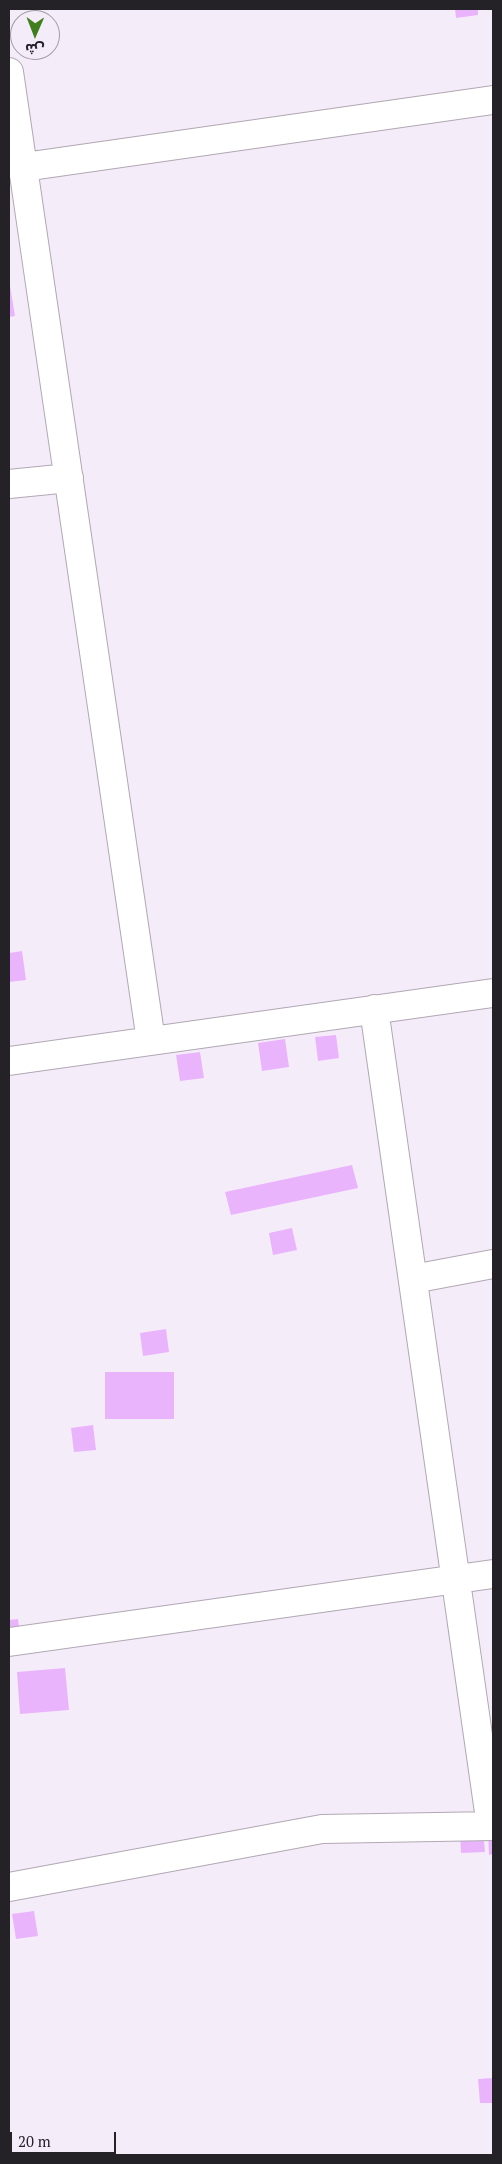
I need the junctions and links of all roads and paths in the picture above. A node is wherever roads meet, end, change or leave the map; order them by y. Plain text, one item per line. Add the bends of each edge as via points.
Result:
1 (9, 72) edge
2 (493, 100) edge
3 (16, 165) edge
4 (69, 478) junction
5 (9, 484) edge
6 (493, 993) edge
7 (374, 1009) junction
8 (151, 1041) junction
9 (9, 1061) edge
10 (493, 1264) edge
11 (413, 1279) junction
12 (493, 1574) edge
13 (456, 1579) junction
14 (9, 1642) edge
15 (492, 1826) edge
16 (9, 1887) edge

1 - 3 street
2 - 3 street
3 - 4 street
4 - 5 street
4 - 8 street
6 - 7 street
7 - 8 street
7 - 11 street
8 - 9 street
10 - 11 street
11 - 13 street
12 - 13 street
13 - 14 street
13 - 15 street
15 - 16 street via 322,1829

